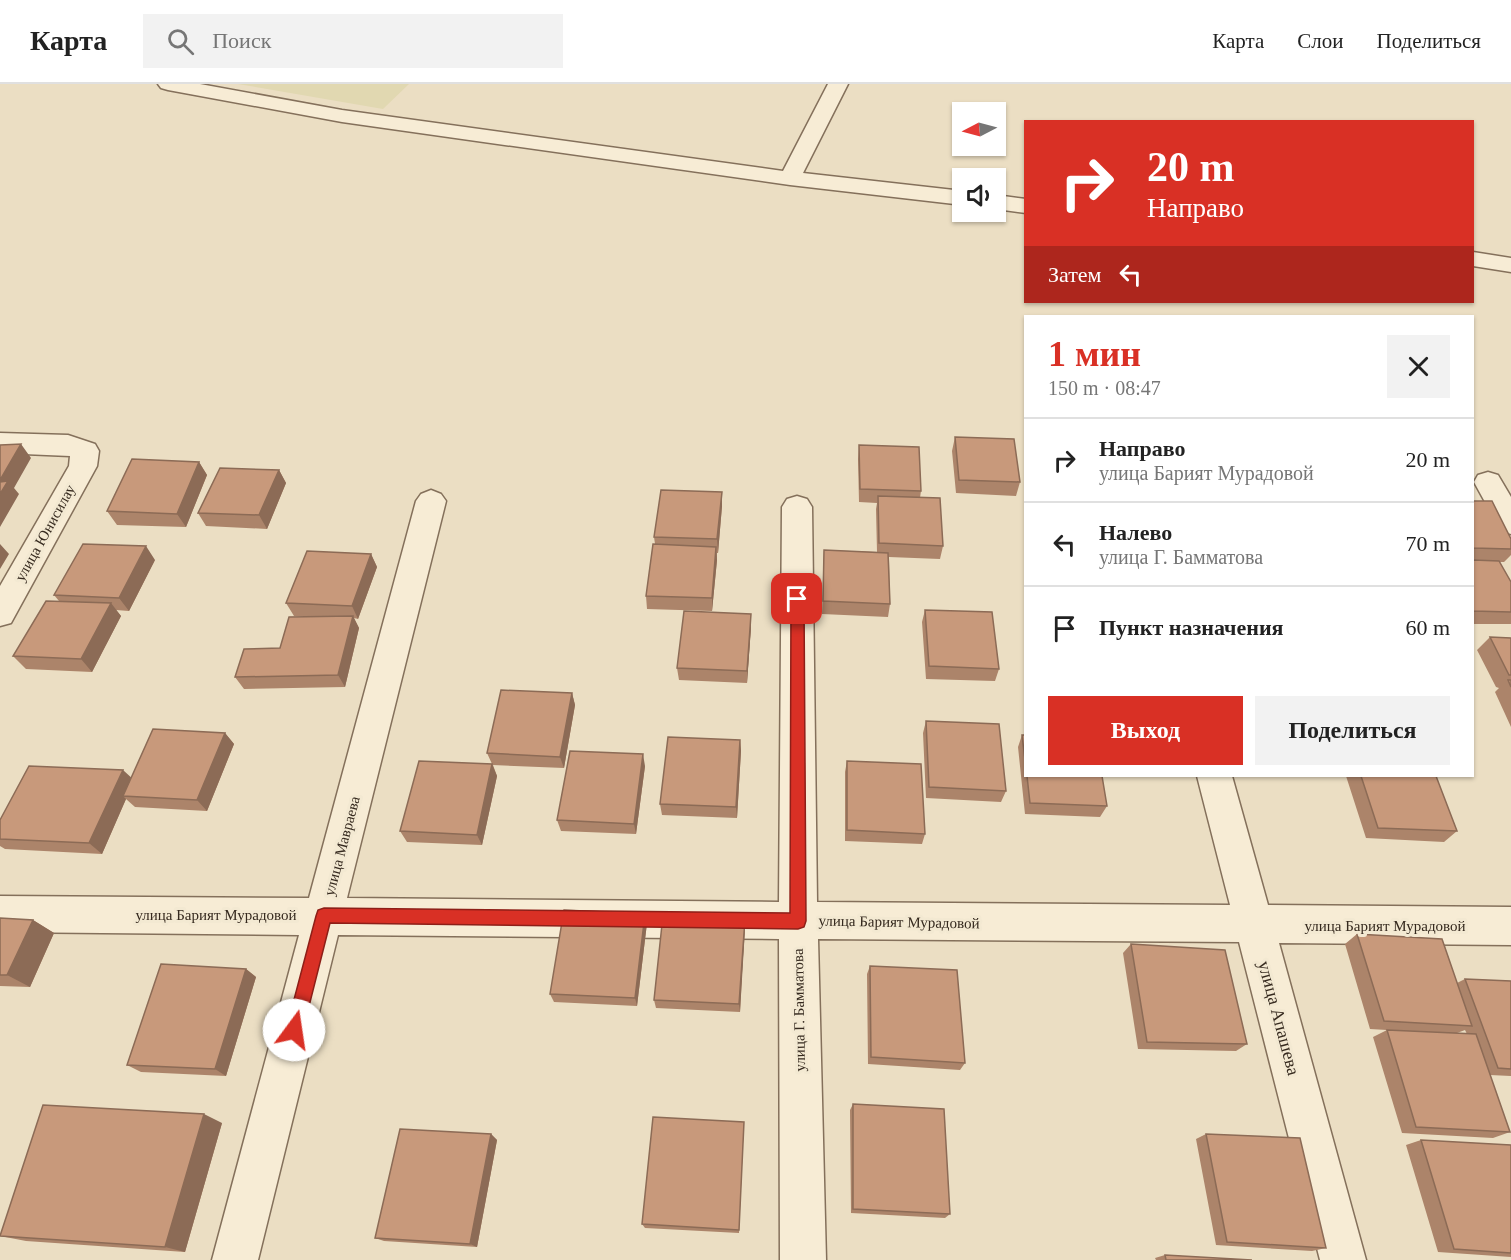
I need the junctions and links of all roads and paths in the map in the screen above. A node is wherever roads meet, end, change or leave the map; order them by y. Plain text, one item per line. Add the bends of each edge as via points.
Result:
1 (168, 84) edge
2 (838, 84) edge
3 (790, 178) junction
4 (952, 197) edge
5 (1006, 203) edge
6 (1024, 206) edge
7 (1474, 259) edge
8 (1511, 265) edge
9 (0, 443) edge
10 (1488, 482) dead end
11 (431, 501) dead end
12 (797, 507) dead end
13 (1511, 523) edge
14 (0, 614) edge
15 (1215, 777) edge
16 (0, 914) edge
17 (324, 916) junction
18 (798, 921) junction
19 (1254, 925) junction
20 (1511, 926) edge
21 (235, 1260) edge
22 (803, 1260) edge
23 (1343, 1260) edge

1 - 3 street via 342,116
2 - 3 street
3 - 4 street
5 - 6 street
7 - 8 street
9 - 14 street, улица Юнисилау via 68,445 85,451 83,466
10 - 13 street
11 - 17 street, улица Мавраева
12 - 18 street, улица Г. Бамматова
15 - 19 street, улица Апашева
16 - 17 street, улица Барият Мурадовой
17 - 18 street, улица Барият Мурадовой
17 - 21 street, улица Мавраева
18 - 19 street, улица Барият Мурадовой
18 - 22 street, улица Г. Бамматова
19 - 20 street, улица Барият Мурадовой
19 - 23 street, улица Апашева

